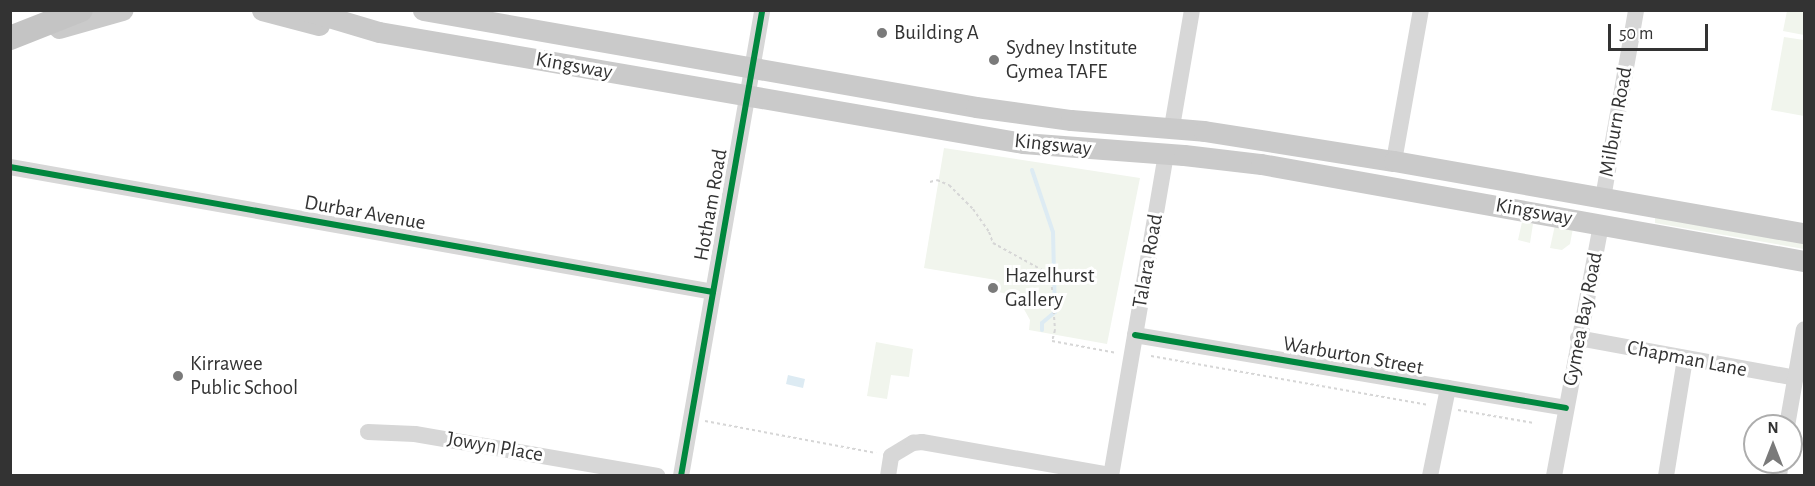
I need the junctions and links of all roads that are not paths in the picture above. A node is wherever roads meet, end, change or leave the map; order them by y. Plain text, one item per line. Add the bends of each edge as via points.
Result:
1 (81, 10) edge
2 (122, 10) edge
3 (262, 10) edge
4 (305, 10) edge
5 (423, 10) edge
6 (762, 10) edge
7 (1192, 10) edge
8 (1421, 10) edge
9 (1636, 10) edge
10 (506, 17) edge
11 (379, 32) junction
12 (10, 39) edge
13 (753, 68) junction
14 (747, 95) junction
15 (1172, 127) junction
16 (1166, 154) junction
17 (1394, 161) junction
18 (10, 167) edge
19 (1603, 198) junction
20 (1601, 224) junction
21 (1804, 233) edge
22 (1804, 261) edge
23 (713, 292) junction
24 (1804, 329) edge
25 (1135, 335) junction
26 (1578, 339) junction
27 (1685, 359) junction
28 (1795, 378) junction
29 (1448, 388) junction
30 (1566, 408) junction
31 (1789, 414) edge
32 (368, 432) dead end
33 (1111, 475) edge
34 (657, 476) edge
35 (681, 476) edge
36 (888, 476) edge
37 (1430, 476) edge
38 (1554, 476) edge
39 (1666, 476) edge

1 - 12 highway
2 - 12 main road
3 - 11 main road via 332,28
4 - 11 main road, Kingsway
5 - 10 main road, Kingsway
6 - 13 street, Hotham Road
7 - 15 street
8 - 17 street
9 - 19 street, Milburn Road
10 - 13 main road, Kingsway
11 - 14 main road, Kingsway
13 - 14 street, Hotham Road
13 - 15 main road, Kingsway via 1027,115
14 - 16 main road, Kingsway via 1023,143
14 - 23 street, Hotham Road
15 - 17 main road, Kingsway
16 - 20 main road, Kingsway via 1261,164
16 - 25 street, Talara Road
17 - 19 main road, Kingsway
18 - 23 street, Durbar Avenue
19 - 20 main road, Gymea Bay Road
19 - 21 main road, Kingsway
20 - 22 main road, Kingsway
20 - 26 street, Gymea Bay Road
23 - 35 street, Hotham Road
24 - 28 street
25 - 29 street, Warburton Street
25 - 33 street, Talara Road
26 - 27 street, Chapman Lane
26 - 30 street, Gymea Bay Road
27 - 28 street, Chapman Lane
27 - 39 street
28 - 31 street
29 - 30 street, Warburton Street
29 - 37 street
30 - 38 street, Gymea Bay Road
32 - 34 street, Jowyn Place via 415,434
33 - 36 street via 922,442 891,456

